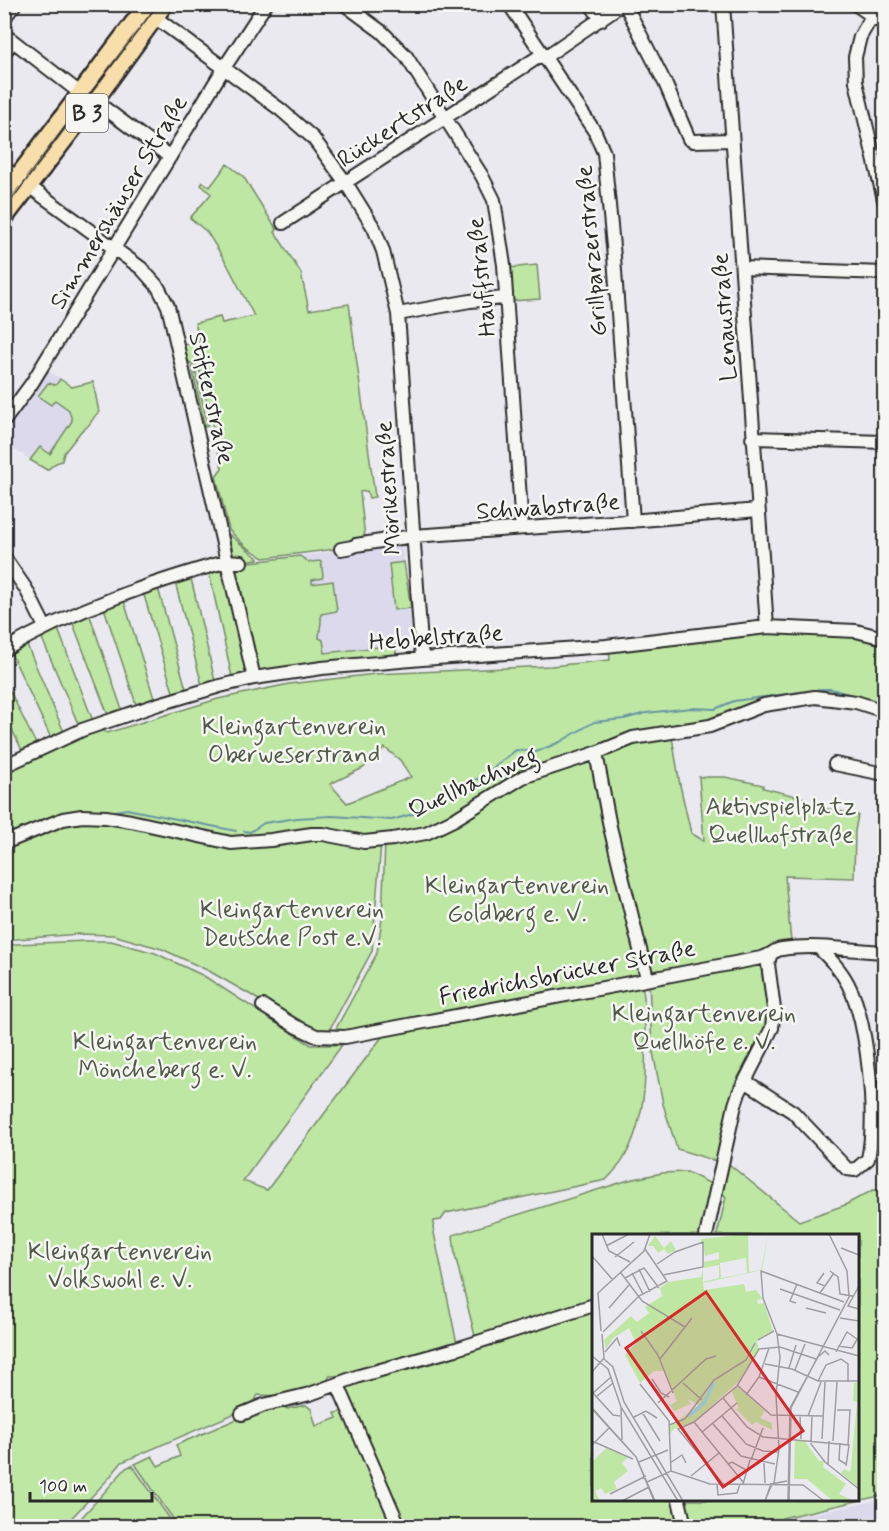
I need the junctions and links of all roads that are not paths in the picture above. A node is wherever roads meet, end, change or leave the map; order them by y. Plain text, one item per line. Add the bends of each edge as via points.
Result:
1 (15, 4) edge
2 (165, 4) edge
3 (266, 4) edge
4 (344, 4) edge
5 (510, 4) edge
6 (591, 4) edge
7 (623, 4) edge
8 (723, 4) edge
9 (855, 4) edge
10 (146, 9) edge
11 (872, 16) junction
12 (4, 18) edge
13 (601, 20) junction
14 (885, 24) edge
15 (9, 38) edge
16 (4, 52) edge
17 (544, 56) junction
18 (224, 68) junction
19 (80, 93) junction
20 (96, 101) junction
21 (446, 118) junction
22 (732, 140) junction
23 (170, 157) junction
24 (11, 173) edge
25 (346, 183) junction
26 (31, 187) junction
27 (4, 194) edge
28 (885, 200) edge
29 (4, 219) edge
30 (283, 224) dead end
31 (114, 248) junction
32 (742, 267) junction
33 (885, 273) edge
34 (506, 298) junction
35 (398, 314) junction
36 (4, 421) edge
37 (752, 438) junction
38 (885, 441) edge
39 (758, 510) junction
40 (633, 521) junction
41 (522, 528) junction
42 (413, 536) junction
43 (341, 549) dead end
44 (4, 557) edge
45 (235, 561) junction
46 (45, 627) junction
47 (767, 627) junction
48 (885, 638) edge
49 (4, 650) edge
50 (422, 659) junction
51 (254, 678) junction
52 (885, 711) edge
53 (596, 753) junction
54 (836, 764) dead end
55 (4, 766) edge
56 (885, 774) edge
57 (4, 843) edge
58 (819, 948) junction
59 (885, 952) edge
60 (770, 956) junction
61 (647, 978) junction
62 (264, 1006) dead end
63 (745, 1081) junction
64 (706, 1234) edge
65 (592, 1306) edge
66 (338, 1385) junction
67 (242, 1414) dead end
68 (679, 1501) edge
69 (399, 1527) edge
70 (684, 1527) edge

1 - 12 street
2 - 10 main road, B 3
3 - 18 street, Simmershäuser Straße
4 - 21 street, Hauffstraße via 406,56
5 - 17 street, Grillparzerstraße
6 - 13 street
7 - 13 street, Rückertstraße
7 - 22 street via 665,83 689,139
8 - 22 street, Lenaustraße
9 - 11 street
10 - 18 street, Mörikestraße
10 - 19 main road, B 3
10 - 20 main road, B 3
11 - 14 street
11 - 28 street via 860,37 855,57 856,81
13 - 17 street, Rückertstraße
15 - 16 street
15 - 19 street
17 - 21 street, Rückertstraße
17 - 40 street, Grillparzerstraße via 595,132 604,153
18 - 23 street, Simmershäuser Straße
18 - 25 street, Mörikestraße via 314,138
19 - 24 main road, B 3
20 - 23 street
20 - 26 main road, B 3
21 - 25 street, Rückertstraße
21 - 34 street, Hauffstraße via 494,200
22 - 32 street, Lenaustraße
23 - 31 street, Simmershäuser Straße
24 - 26 street, Stifterstraße
24 - 27 main road, B 3
25 - 30 street, Rückertstraße
25 - 35 street, Mörikestraße via 374,228
26 - 29 main road, B 3
26 - 31 street, Stifterstraße
31 - 36 street, Simmershäuser Straße via 32,383
31 - 45 street, Stifterstraße via 141,268 168,306
32 - 33 street
32 - 37 street, Lenaustraße
34 - 35 street
34 - 41 street, Hauffstraße
35 - 42 street, Mörikestraße
37 - 38 street
37 - 39 street, Lenaustraße
39 - 40 street, Schwabstraße
39 - 47 street, Lenaustraße
40 - 41 street, Schwabstraße
41 - 42 street, Schwabstraße
42 - 43 street, Schwabstraße
42 - 50 street, Mörikestraße
44 - 46 street
45 - 46 street via 124,592
45 - 51 street, Stifterstraße
46 - 49 street
47 - 48 street, Hebbelstraße via 856,631
47 - 50 street, Hebbelstraße via 606,646
50 - 51 street, Hebbelstraße
51 - 55 street, Hebbelstraße via 96,725
52 - 53 street, Quellbachweg via 856,702 815,697 764,705 710,726 633,738
53 - 57 street, Quellbachweg via 523,777 426,833 393,839 364,842 312,834 231,843 106,817 82,816 63,819
53 - 61 street
54 - 56 street
58 - 59 street, Friedrichsbrücker Straße
58 - 60 street, Friedrichsbrücker Straße via 778,950
58 - 63 street via 848,983 859,1015 872,1110 868,1159 855,1170 847,1169 793,1112
60 - 61 street, Friedrichsbrücker Straße
60 - 63 street via 774,1018
61 - 62 street, Friedrichsbrücker Straße via 345,1036 316,1036
63 - 64 street via 735,1106
65 - 66 street
66 - 67 street via 264,1404
66 - 69 street
68 - 70 street

